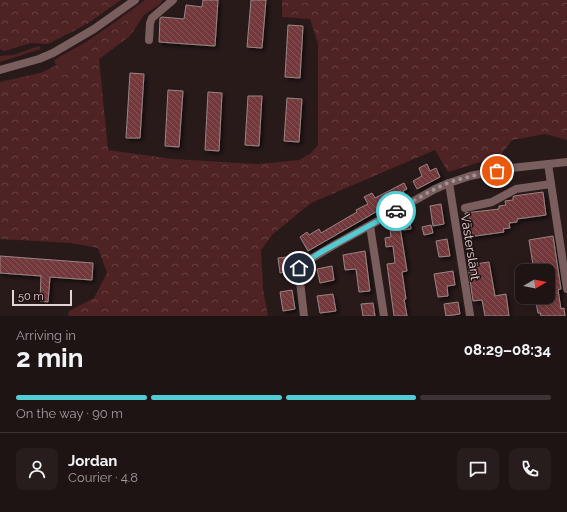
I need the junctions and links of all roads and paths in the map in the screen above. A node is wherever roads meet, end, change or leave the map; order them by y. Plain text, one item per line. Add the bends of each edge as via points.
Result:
1 (135, 0) edge
2 (173, 0) edge
3 (149, 40) dead end
4 (0, 70) edge
5 (567, 162) edge
6 (548, 164) junction
7 (449, 183) junction
8 (551, 184) junction
9 (465, 208) dead end
10 (370, 226) junction
11 (567, 289) edge
12 (470, 315) edge
13 (304, 316) edge
14 (384, 316) edge

1 - 4 street via 54,53
2 - 3 street via 152,18
5 - 6 street
6 - 7 street via 511,168
6 - 8 street
7 - 10 street
7 - 12 street, Västerslänt
8 - 9 street, Västerslänt via 516,189 492,202
8 - 11 street
10 - 13 street via 299,268
10 - 14 street

